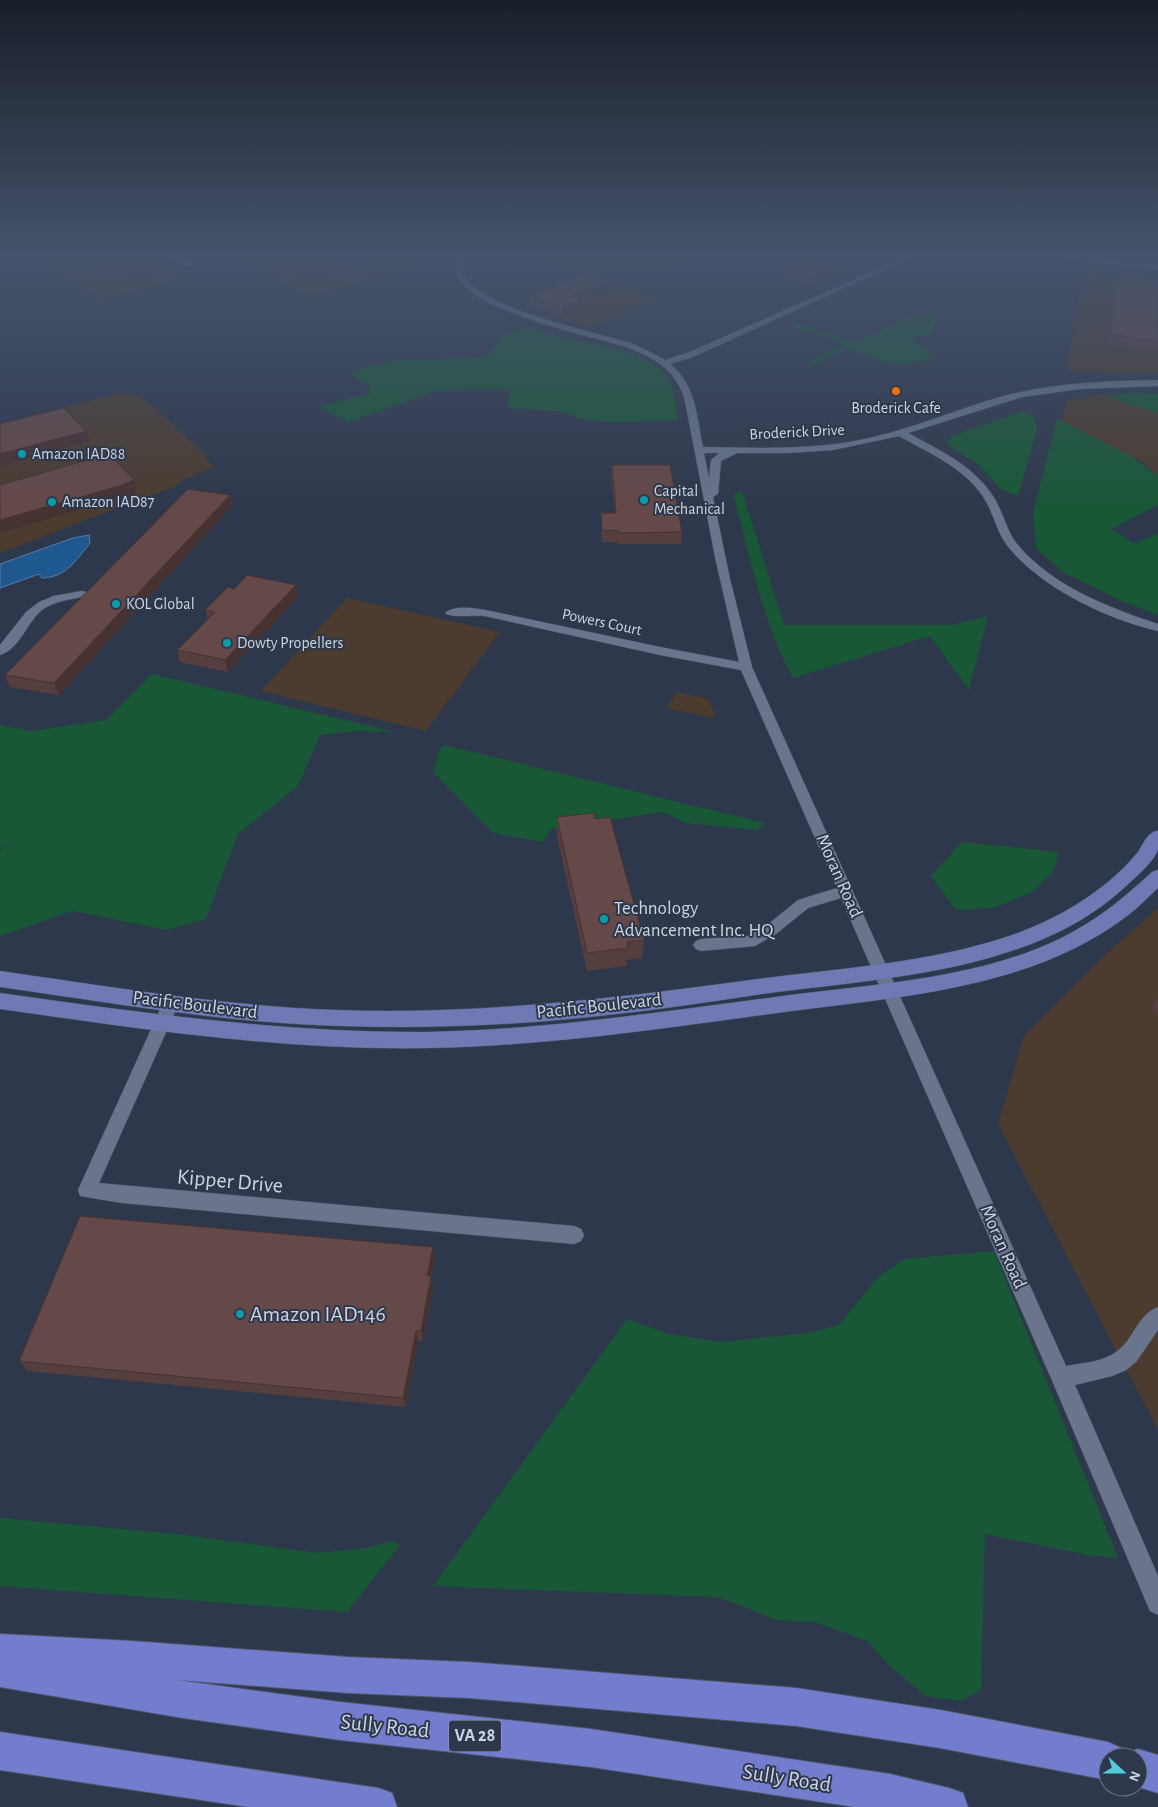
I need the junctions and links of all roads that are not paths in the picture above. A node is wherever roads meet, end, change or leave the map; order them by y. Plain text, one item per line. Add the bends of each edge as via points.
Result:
1 (613, 341) edge
2 (721, 341) edge
3 (665, 363) junction
4 (1158, 383) edge
5 (900, 433) junction
6 (699, 450) junction
7 (751, 450) junction
8 (711, 515) junction
9 (82, 594) edge
10 (451, 614) dead end
11 (1158, 628) edge
12 (0, 650) edge
13 (746, 667) junction
14 (1158, 837) edge
15 (1158, 877) edge
16 (846, 891) junction
17 (701, 945) dead end
18 (881, 971) junction
19 (0, 979) edge
20 (890, 992) junction
21 (0, 1001) edge
22 (171, 1003) junction
23 (160, 1024) junction
24 (574, 1235) dead end
25 (1158, 1318) edge
26 (1061, 1378) junction
27 (1158, 1603) edge
28 (0, 1652) edge
29 (0, 1669) edge
30 (0, 1751) edge
31 (1098, 1759) edge
32 (378, 1807) edge
33 (949, 1807) edge

1 - 3 street, Moran Road
2 - 3 street
3 - 6 street, Moran Road via 676,372 687,391
4 - 5 street, Broderick Drive via 1076,388 1022,396 986,404
5 - 7 street, Broderick Drive via 834,446
5 - 11 street via 951,462 978,483 1009,540 1033,566 1101,607
6 - 7 street, Broderick Drive
6 - 8 street, Moran Road
7 - 8 street via 724,454 716,460
8 - 13 street, Moran Road via 724,583
9 - 12 street via 61,596 35,610 17,636
10 - 13 street, Powers Court via 485,613 660,652
13 - 16 street, Moran Road
14 - 18 main road, Pacific Boulevard via 1121,882 1051,927 963,957
15 - 20 main road, Pacific Boulevard via 1119,912 1057,948 985,974
16 - 17 street via 802,904 771,930 750,942
16 - 18 street, Moran Road
18 - 20 street, Moran Road
18 - 22 main road, Pacific Boulevard via 591,1009 458,1018 336,1018
19 - 22 main road, Pacific Boulevard
20 - 23 main road, Pacific Boulevard via 556,1034 474,1039 317,1038
20 - 26 street, Moran Road
21 - 23 main road, Pacific Boulevard
22 - 23 street, Kipper Drive
23 - 24 street, Kipper Drive via 87,1190
25 - 26 street via 1150,1322 1124,1359
26 - 27 street, Moran Road
28 - 31 highway via 469,1680 796,1707 940,1729
29 - 33 highway, Sully Road / VA 28 via 183,1700 340,1721 591,1748 890,1794
30 - 32 highway

